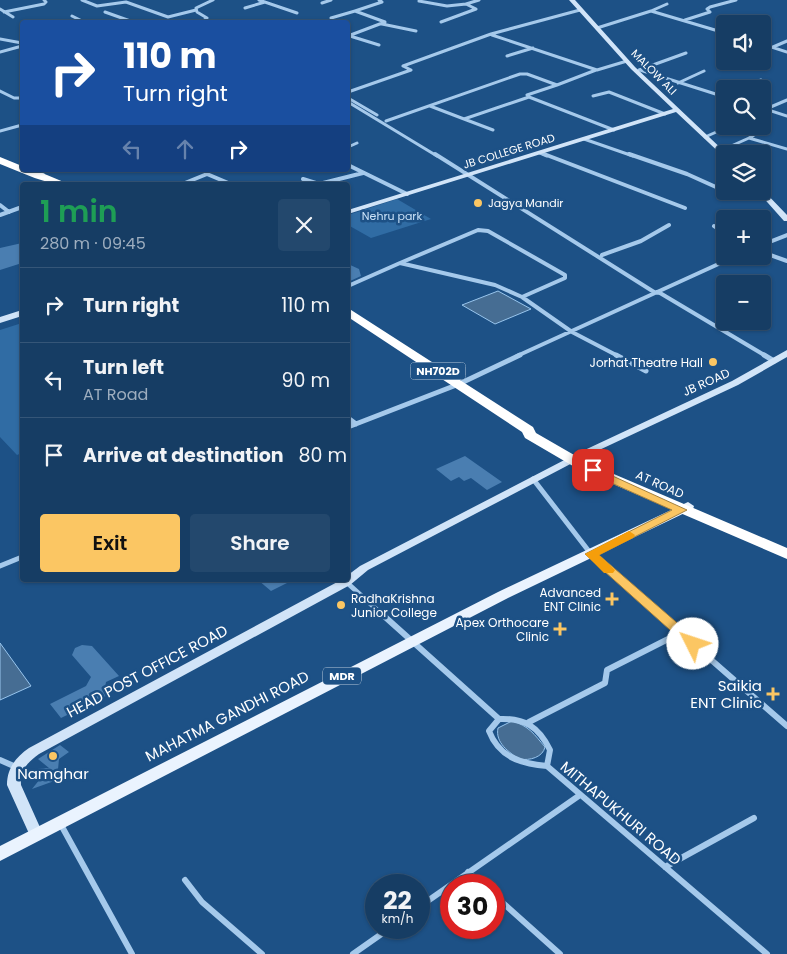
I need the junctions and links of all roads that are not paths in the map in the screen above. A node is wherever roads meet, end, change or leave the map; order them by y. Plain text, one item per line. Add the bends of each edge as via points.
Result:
1 (44, 0) edge
2 (82, 0) edge
3 (213, 0) edge
4 (259, 0) edge
5 (331, 0) edge
6 (380, 0) edge
7 (479, 0) edge
8 (572, 0) edge
9 (736, 0) edge
10 (419, 1) edge
11 (265, 2) junction
12 (322, 3) dead end
13 (466, 4) junction
14 (666, 4) dead end
15 (245, 8) dead end
16 (2, 10) edge
17 (196, 10) junction
18 (580, 10) junction
19 (355, 11) junction
20 (651, 11) junction
21 (105, 12) dead end
22 (297, 13) dead end
23 (72, 16) dead end
24 (13, 17) dead end
25 (331, 18) dead end
26 (80, 20) edge
27 (127, 20) edge
28 (204, 20) edge
29 (685, 20) junction
30 (441, 22) dead end
31 (382, 24) junction
32 (597, 28) junction
33 (716, 30) edge
34 (416, 31) dead end
35 (491, 34) junction
36 (350, 36) edge
37 (350, 36) edge
38 (0, 39) edge
39 (787, 41) edge
40 (20, 43) edge
41 (20, 45) edge
42 (379, 45) dead end
43 (533, 48) junction
44 (773, 48) joint
45 (0, 52) edge
46 (686, 52) dead end
47 (787, 52) edge
48 (508, 56) dead end
49 (627, 60) junction
50 (597, 70) junction
51 (639, 71) junction
52 (704, 71) dead end
53 (678, 83) junction
54 (557, 85) junction
55 (0, 91) edge
56 (350, 91) edge
57 (716, 94) edge
58 (593, 96) dead end
59 (529, 97) junction
60 (20, 98) edge
61 (350, 99) edge
62 (787, 100) edge
63 (350, 103) edge
64 (429, 106) junction
65 (771, 106) edge
66 (677, 110) junction
67 (771, 111) edge
68 (665, 114) junction
69 (787, 116) edge
70 (464, 119) junction
71 (386, 121) junction
72 (20, 126) edge
73 (493, 130) dead end
74 (614, 130) junction
75 (0, 131) edge
76 (716, 132) edge
77 (754, 135) edge
78 (705, 137) junction
79 (749, 138) junction
80 (584, 139) junction
81 (357, 143) dead end
82 (738, 145) edge
83 (350, 146) edge
84 (716, 147) edge
85 (787, 149) edge
86 (540, 153) junction
87 (0, 160) edge
88 (350, 166) edge
89 (20, 168) edge
90 (42, 172) edge
91 (208, 172) edge
92 (363, 173) junction
93 (471, 174) junction
94 (303, 179) dead end
95 (60, 182) edge
96 (186, 182) edge
97 (227, 182) edge
98 (313, 182) edge
99 (327, 182) edge
100 (716, 187) edge
101 (407, 194) junction
102 (770, 200) edge
103 (0, 205) edge
104 (20, 208) edge
105 (685, 208) dead end
106 (350, 211) edge
107 (9, 212) junction
108 (0, 215) edge
109 (787, 219) edge
110 (669, 225) dead end
111 (787, 235) edge
112 (771, 241) edge
113 (602, 255) junction
114 (771, 255) edge
115 (787, 261) edge
116 (400, 262) junction
117 (716, 265) edge
118 (350, 285) edge
119 (657, 292) junction
120 (522, 297) junction
121 (350, 313) edge
122 (20, 314) edge
123 (0, 320) edge
124 (572, 332) junction
125 (787, 353) edge
126 (774, 361) junction
127 (646, 371) dead end
128 (459, 384) junction
129 (350, 420) edge
130 (356, 424) junction
131 (350, 426) edge
132 (576, 459) junction
133 (534, 481) junction
134 (684, 508) junction
135 (787, 548) edge
136 (591, 554) junction
137 (787, 554) edge
138 (20, 558) edge
139 (0, 566) edge
140 (350, 578) edge
141 (343, 582) edge
142 (346, 582) edge
143 (680, 633) junction
144 (412, 642) junction
145 (499, 719) junction
146 (529, 722) junction
147 (787, 726) edge
148 (0, 760) edge
149 (547, 766) junction
150 (16, 767) junction
151 (580, 795) junction
152 (754, 818) dead end
153 (59, 821) junction
154 (36, 834) junction
155 (0, 854) edge
156 (665, 867) junction
157 (468, 872) joint
158 (185, 880) dead end
159 (430, 899) edge
160 (505, 905) edge
161 (374, 939) edge
162 (132, 954) edge
163 (262, 954) edge
164 (353, 954) edge
165 (560, 954) edge
166 (767, 954) edge

1 - 16 street via 46,3 42,5
2 - 17 street via 97,6 126,2 170,17
3 - 17 street
4 - 11 street
5 - 12 street
6 - 19 street via 382,2
7 - 13 street
8 - 18 street, MALOW ALI
9 - 29 street via 708,8 709,13
10 - 13 street via 447,6
11 - 15 street
11 - 22 street
13 - 30 street via 477,8
14 - 20 street
16 - 24 street
17 - 28 street via 207,18
18 - 32 street, MALOW ALI
18 - 35 street
19 - 25 street
19 - 31 street via 384,21
20 - 29 street
20 - 32 street
21 - 27 street
23 - 26 street
29 - 33 street
31 - 34 street
31 - 36 street
32 - 49 street, MALOW ALI
35 - 43 street
35 - 56 street via 404,64 402,66 411,70
37 - 42 street
38 - 40 street
39 - 44 street
41 - 45 street
43 - 48 street
43 - 50 street
44 - 47 street
46 - 51 street
49 - 50 street
49 - 51 street, MALOW ALI
50 - 54 street
51 - 53 street
51 - 66 street, MALOW ALI
52 - 53 street
53 - 57 street
54 - 59 street via 527,95
54 - 64 street via 520,74
55 - 60 street
58 - 68 street via 612,93
59 - 70 street
59 - 74 street
61 - 71 street
62 - 65 street
63 - 93 street
64 - 70 street
64 - 71 street
66 - 68 street, JB COLLEGE ROAD
66 - 78 street, MALOW ALI
67 - 69 street
68 - 74 street, JB COLLEGE ROAD
70 - 73 street
71 - 93 street
72 - 75 street
74 - 80 street, JB COLLEGE ROAD
76 - 78 street
77 - 79 street
78 - 84 street, MALOW ALI
79 - 82 street
79 - 85 street
80 - 86 street, JB COLLEGE ROAD
80 - 100 street
81 - 83 street
86 - 93 street, JB COLLEGE ROAD
86 - 105 street
87 - 89 highway
88 - 92 street
90 - 95 highway
91 - 96 street
91 - 97 street
92 - 99 street
92 - 101 street
93 - 101 street, JB COLLEGE ROAD
93 - 113 street
93 - 119 street
94 - 98 street
101 - 106 street, JB COLLEGE ROAD
102 - 109 street
103 - 107 street
104 - 107 street
107 - 108 street
110 - 113 street
111 - 112 street
113 - 119 street
114 - 115 street
116 - 118 street
116 - 120 street via 495,285
116 - 120 street via 478,230 488,231 565,275 565,278
117 - 119 street
119 - 124 street
119 - 126 street
120 - 124 street
121 - 128 highway, AT ROAD / NH702D
122 - 123 street
124 - 127 street
124 - 128 street
125 - 126 street, JB ROAD
126 - 132 street, JB ROAD via 683,405 633,434
128 - 130 street
128 - 132 highway, AT ROAD / NH702D via 530,434
129 - 130 street
130 - 131 street
132 - 133 street, HEAD POST OFFICE ROAD
132 - 134 highway, AT ROAD / NH702D
133 - 136 street
133 - 140 street, HEAD POST OFFICE ROAD
134 - 135 highway, AT ROAD / NH702D
134 - 136 main road, MAHATMA GANDHI ROAD / MDR
134 - 137 highway, AT ROAD / NH702D
136 - 143 street
136 - 144 main road, MAHATMA GANDHI ROAD / MDR
138 - 139 street
141 - 150 street, HEAD POST OFFICE ROAD via 58,737
142 - 144 street
143 - 146 street via 607,670 608,680 605,683
143 - 147 street
144 - 145 street
144 - 153 main road, MAHATMA GANDHI ROAD / MDR
145 - 146 street
145 - 149 street, MITHAPUKHURI ROAD via 489,731 502,750 520,763
146 - 149 street via 550,750
148 - 150 street
149 - 151 street, MITHAPUKHURI ROAD
150 - 154 street via 14,785
151 - 156 street, MITHAPUKHURI ROAD
151 - 157 street
152 - 156 street
153 - 154 main road, MAHATMA GANDHI ROAD / MDR
153 - 162 street
154 - 155 main road, MAHATMA GANDHI ROAD / MDR
156 - 166 street, MITHAPUKHURI ROAD
157 - 159 street
158 - 163 street via 197,899
160 - 165 street
161 - 164 street

